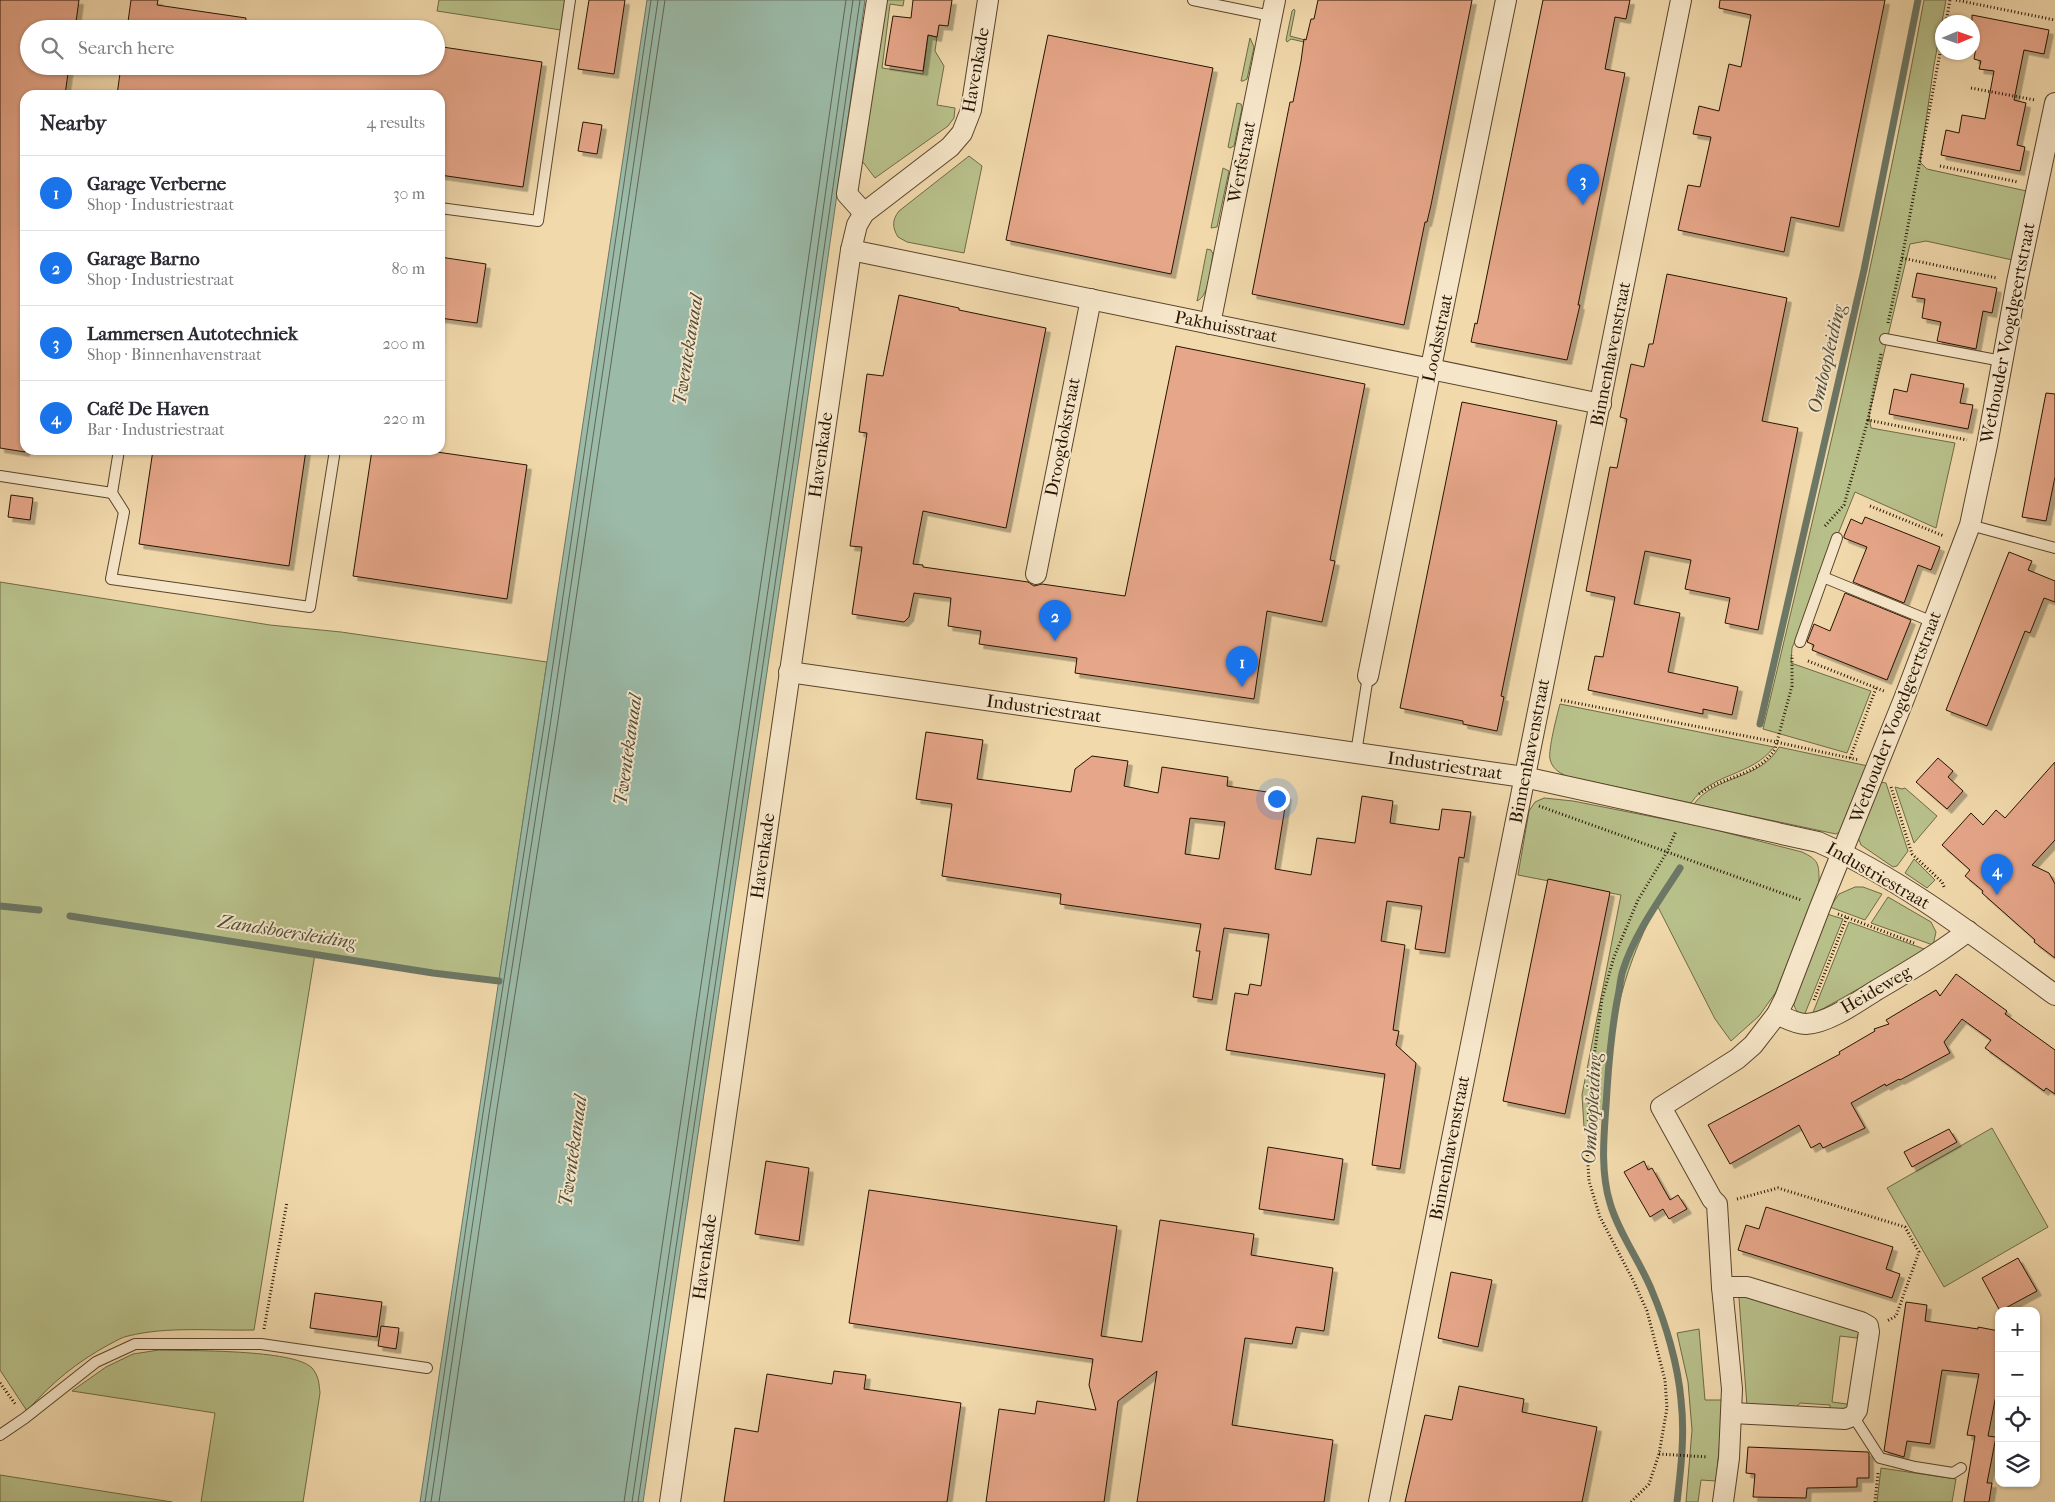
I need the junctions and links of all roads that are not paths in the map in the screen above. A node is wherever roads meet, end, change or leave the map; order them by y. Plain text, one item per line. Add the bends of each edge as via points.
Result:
1 (570, 0) edge
2 (877, 0) edge
3 (988, 0) edge
4 (1193, 0) edge
5 (1506, 0) edge
6 (1680, 0) edge
7 (1273, 8) edge
8 (2055, 103) edge
9 (2051, 142) edge
10 (445, 209) edge
11 (864, 213) junction
12 (851, 250) junction
13 (1091, 300) junction
14 (1210, 324) junction
15 (1884, 339) road end
16 (2002, 361) junction
17 (1432, 368) junction
18 (1601, 404) junction
19 (118, 455) edge
20 (334, 455) edge
21 (0, 476) edge
22 (112, 493) junction
23 (1970, 525) junction
24 (1837, 538) dead end
25 (2055, 548) edge
26 (1036, 574) dead end
27 (1823, 577) junction
28 (1933, 622) junction
29 (1800, 642) dead end
30 (789, 672) junction
31 (1368, 676) joint
32 (1356, 753) junction
33 (1524, 777) junction
34 (1843, 853) junction
35 (1968, 931) junction
36 (2055, 995) edge
37 (1777, 1014) junction
38 (1722, 1287) junction
39 (427, 1368) dead end
40 (1732, 1413) junction
41 (1853, 1416) junction
42 (0, 1435) edge
43 (1961, 1468) dead end
44 (670, 1502) edge
45 (1379, 1502) edge
46 (1724, 1502) edge

1 - 10 lane via 538,222
2 - 11 street via 847,194
3 - 11 street, Havenkade via 971,110 962,133 950,147
4 - 7 lane
5 - 17 street, Loodsstraat
6 - 18 street, Binnenhavenstraat
7 - 14 street, Werfstraat
8 - 9 street, Wethouder Voogdgeertstraat
9 - 16 street, Wethouder Voogdgeertstraat via 2037,186
11 - 12 street, Havenkade
12 - 13 street, Pakhuisstraat
12 - 30 street, Havenkade
13 - 14 street, Pakhuisstraat
13 - 26 street, Droogdokstraat
14 - 17 street, Pakhuisstraat
15 - 16 lane
16 - 23 street, Wethouder Voogdgeertstraat
17 - 18 street, Pakhuisstraat
17 - 31 street, Loodsstraat
18 - 33 street, Binnenhavenstraat
19 - 22 lane
20 - 22 lane via 310,607 111,579 124,512
21 - 22 lane
23 - 25 lane
23 - 28 street, Wethouder Voogdgeertstraat
24 - 27 lane
27 - 28 lane
27 - 29 lane
28 - 34 street, Wethouder Voogdgeertstraat
30 - 32 street, Industriestraat
30 - 44 street, Havenkade
31 - 32 lane
32 - 33 street, Industriestraat
33 - 34 street, Industriestraat via 1818,842
33 - 45 street, Binnenhavenstraat
34 - 35 street, Industriestraat via 1895,882
34 - 37 street
35 - 36 street, Industriestraat
35 - 37 street, Heideweg via 1940,953 1840,1012 1805,1024
37 - 38 street via 1753,1045 1737,1059 1661,1107 1717,1204
38 - 40 street
38 - 41 street via 1747,1287 1868,1326 1857,1410
39 - 42 lane via 261,1344 135,1344 96,1362
40 - 41 street via 1845,1419
40 - 46 street
41 - 43 lane via 1880,1458 1953,1473

